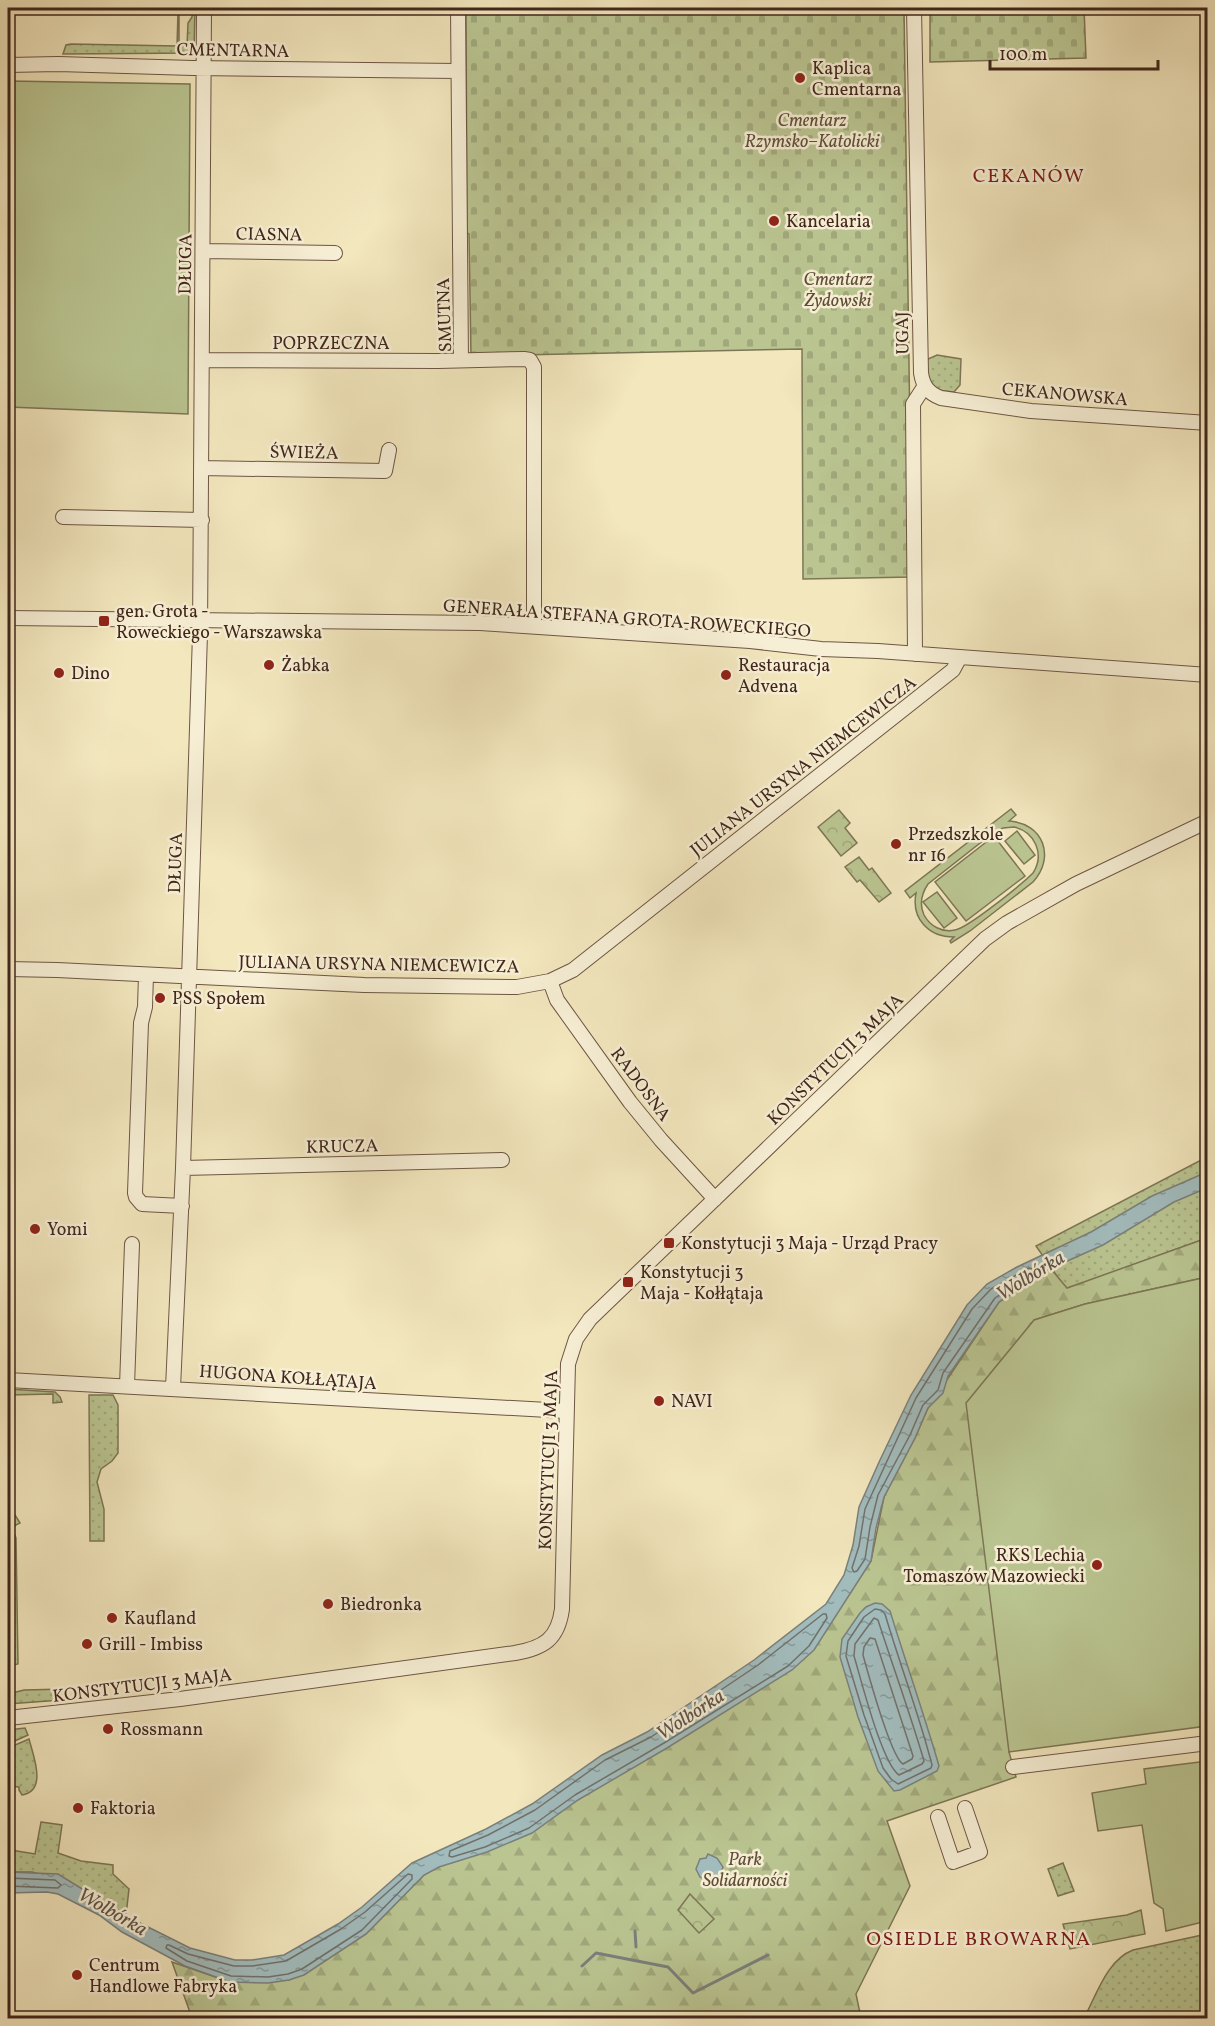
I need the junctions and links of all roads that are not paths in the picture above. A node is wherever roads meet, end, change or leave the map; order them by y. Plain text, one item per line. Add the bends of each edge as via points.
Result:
1 (204, 8) edge
2 (458, 8) edge
3 (914, 8) edge
4 (8, 65) edge
5 (204, 68) junction
6 (458, 71) junction
7 (203, 251) junction
8 (335, 253) dead end
9 (202, 360) junction
10 (460, 360) junction
11 (924, 387) junction
12 (1208, 423) edge
13 (389, 450) dead end
14 (201, 468) junction
15 (63, 517) dead end
16 (202, 520) junction
17 (8, 618) edge
18 (200, 620) junction
19 (534, 626) junction
20 (915, 654) junction
21 (960, 657) junction
22 (1208, 675) edge
23 (1208, 821) edge
24 (8, 969) edge
25 (146, 975) junction
26 (189, 978) junction
27 (550, 981) junction
28 (502, 1160) dead end
29 (183, 1168) junction
30 (715, 1199) junction
31 (182, 1206) junction
32 (132, 1244) dead end
33 (8, 1380) edge
34 (127, 1386) junction
35 (174, 1388) junction
36 (566, 1411) junction
37 (8, 1718) edge
38 (1208, 1743) edge
39 (1013, 1767) dead end
40 (965, 1808) dead end
41 (938, 1817) dead end

1 - 5 street, DŁUGA
2 - 6 street, SMUTNA
3 - 11 street, UGAJ
4 - 5 street, CMENTARNA
5 - 6 street, CMENTARNA
5 - 7 street, DŁUGA
6 - 10 street, SMUTNA
7 - 8 street, CIASNA
7 - 9 street, DŁUGA
9 - 10 street, POPRZECZNA
9 - 14 street, DŁUGA
10 - 19 street, SMUTNA via 524,359 534,367
11 - 12 street, CEKANOWSKA via 941,398 1031,411
11 - 20 street, UGAJ via 913,404
13 - 14 street, ŚWIEŻA via 385,471
14 - 16 street, DŁUGA
15 - 16 street
16 - 18 street, DŁUGA
17 - 18 street, GENERAŁA STEFANA GROTA-ROWECKIEGO
18 - 19 street, GENERAŁA STEFANA GROTA-ROWECKIEGO
18 - 26 street, DŁUGA
19 - 20 street, GENERAŁA STEFANA GROTA-ROWECKIEGO
20 - 21 street, GENERAŁA STEFANA GROTA-ROWECKIEGO
21 - 22 street, GENERAŁA STEFANA GROTA-ROWECKIEGO
21 - 27 street, JULIANA URSYNA NIEMCEWICZA via 953,670 573,969
23 - 30 street, KONSTYTUCJI 3 MAJA via 1076,884 996,931
24 - 25 street, JULIANA URSYNA NIEMCEWICZA
25 - 26 street, JULIANA URSYNA NIEMCEWICZA
25 - 31 street via 135,1193 142,1204
26 - 27 street, JULIANA URSYNA NIEMCEWICZA via 517,987
26 - 29 street, DŁUGA
27 - 30 street, RADOSNA via 557,1000 630,1102
28 - 29 street, KRUCZA
29 - 31 street, DŁUGA
30 - 36 street, KONSTYTUCJI 3 MAJA via 582,1329 568,1364
31 - 35 street, DŁUGA
32 - 34 street
33 - 34 street, HUGONA KOŁŁĄTAJA
34 - 35 street, HUGONA KOŁŁĄTAJA
35 - 36 street, HUGONA KOŁŁĄTAJA
36 - 37 street, KONSTYTUCJI 3 MAJA via 562,1609 557,1630 534,1650 180,1699
38 - 39 street
40 - 41 street via 980,1852 953,1862

